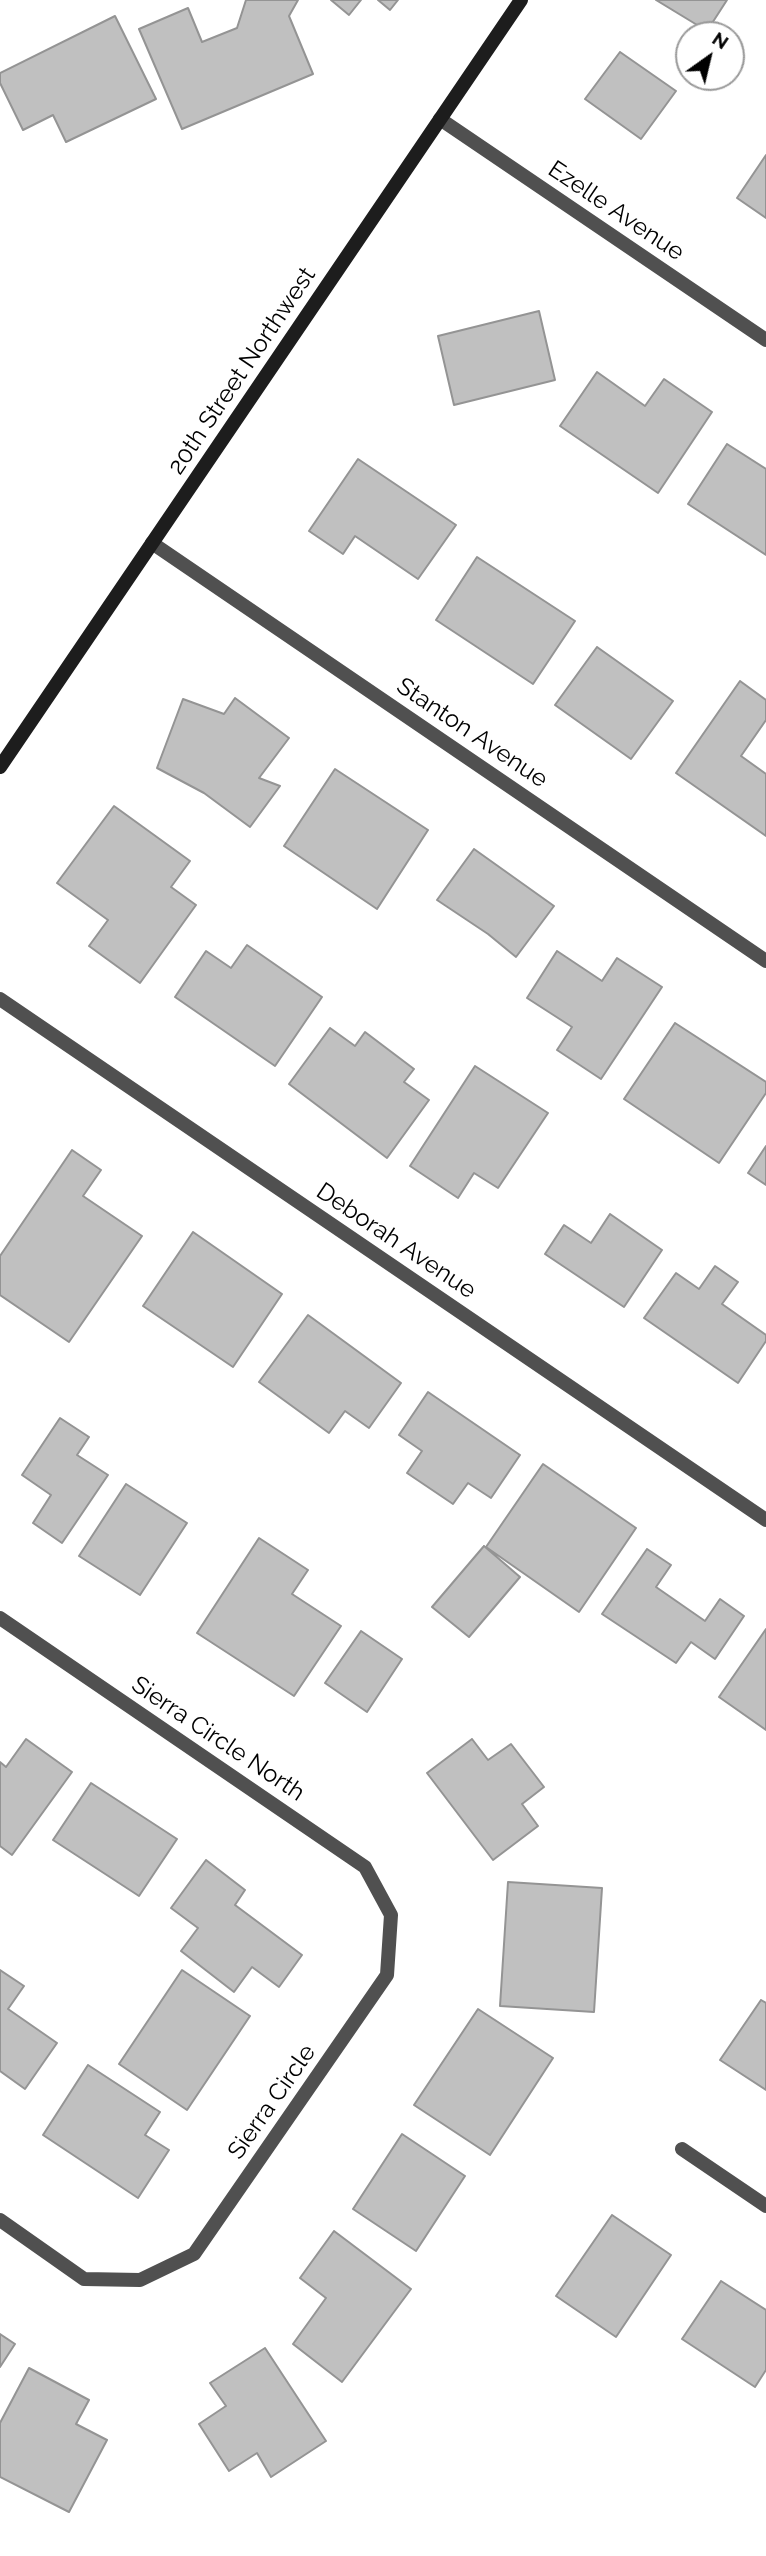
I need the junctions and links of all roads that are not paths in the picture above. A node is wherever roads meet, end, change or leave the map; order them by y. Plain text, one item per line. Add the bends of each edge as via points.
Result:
1 (521, 0) edge
2 (440, 119) junction
3 (766, 340) edge
4 (152, 543) junction
5 (0, 767) edge
6 (766, 961) edge
7 (0, 999) edge
8 (766, 1520) edge
9 (0, 1618) edge
10 (391, 1915) joint
11 (682, 2149) dead end
12 (766, 2206) edge
13 (0, 2220) edge

1 - 2 street, 20th Street Northwest
2 - 3 street, Ezelle Avenue
2 - 4 street, 20th Street Northwest
4 - 5 street, 20th Street Northwest
4 - 6 street, Stanton Avenue
7 - 8 street, Deborah Avenue
9 - 10 street, Sierra Circle North via 365,1867
10 - 13 street, Sierra Circle via 387,1975 194,2254 140,2280 84,2279
11 - 12 street

